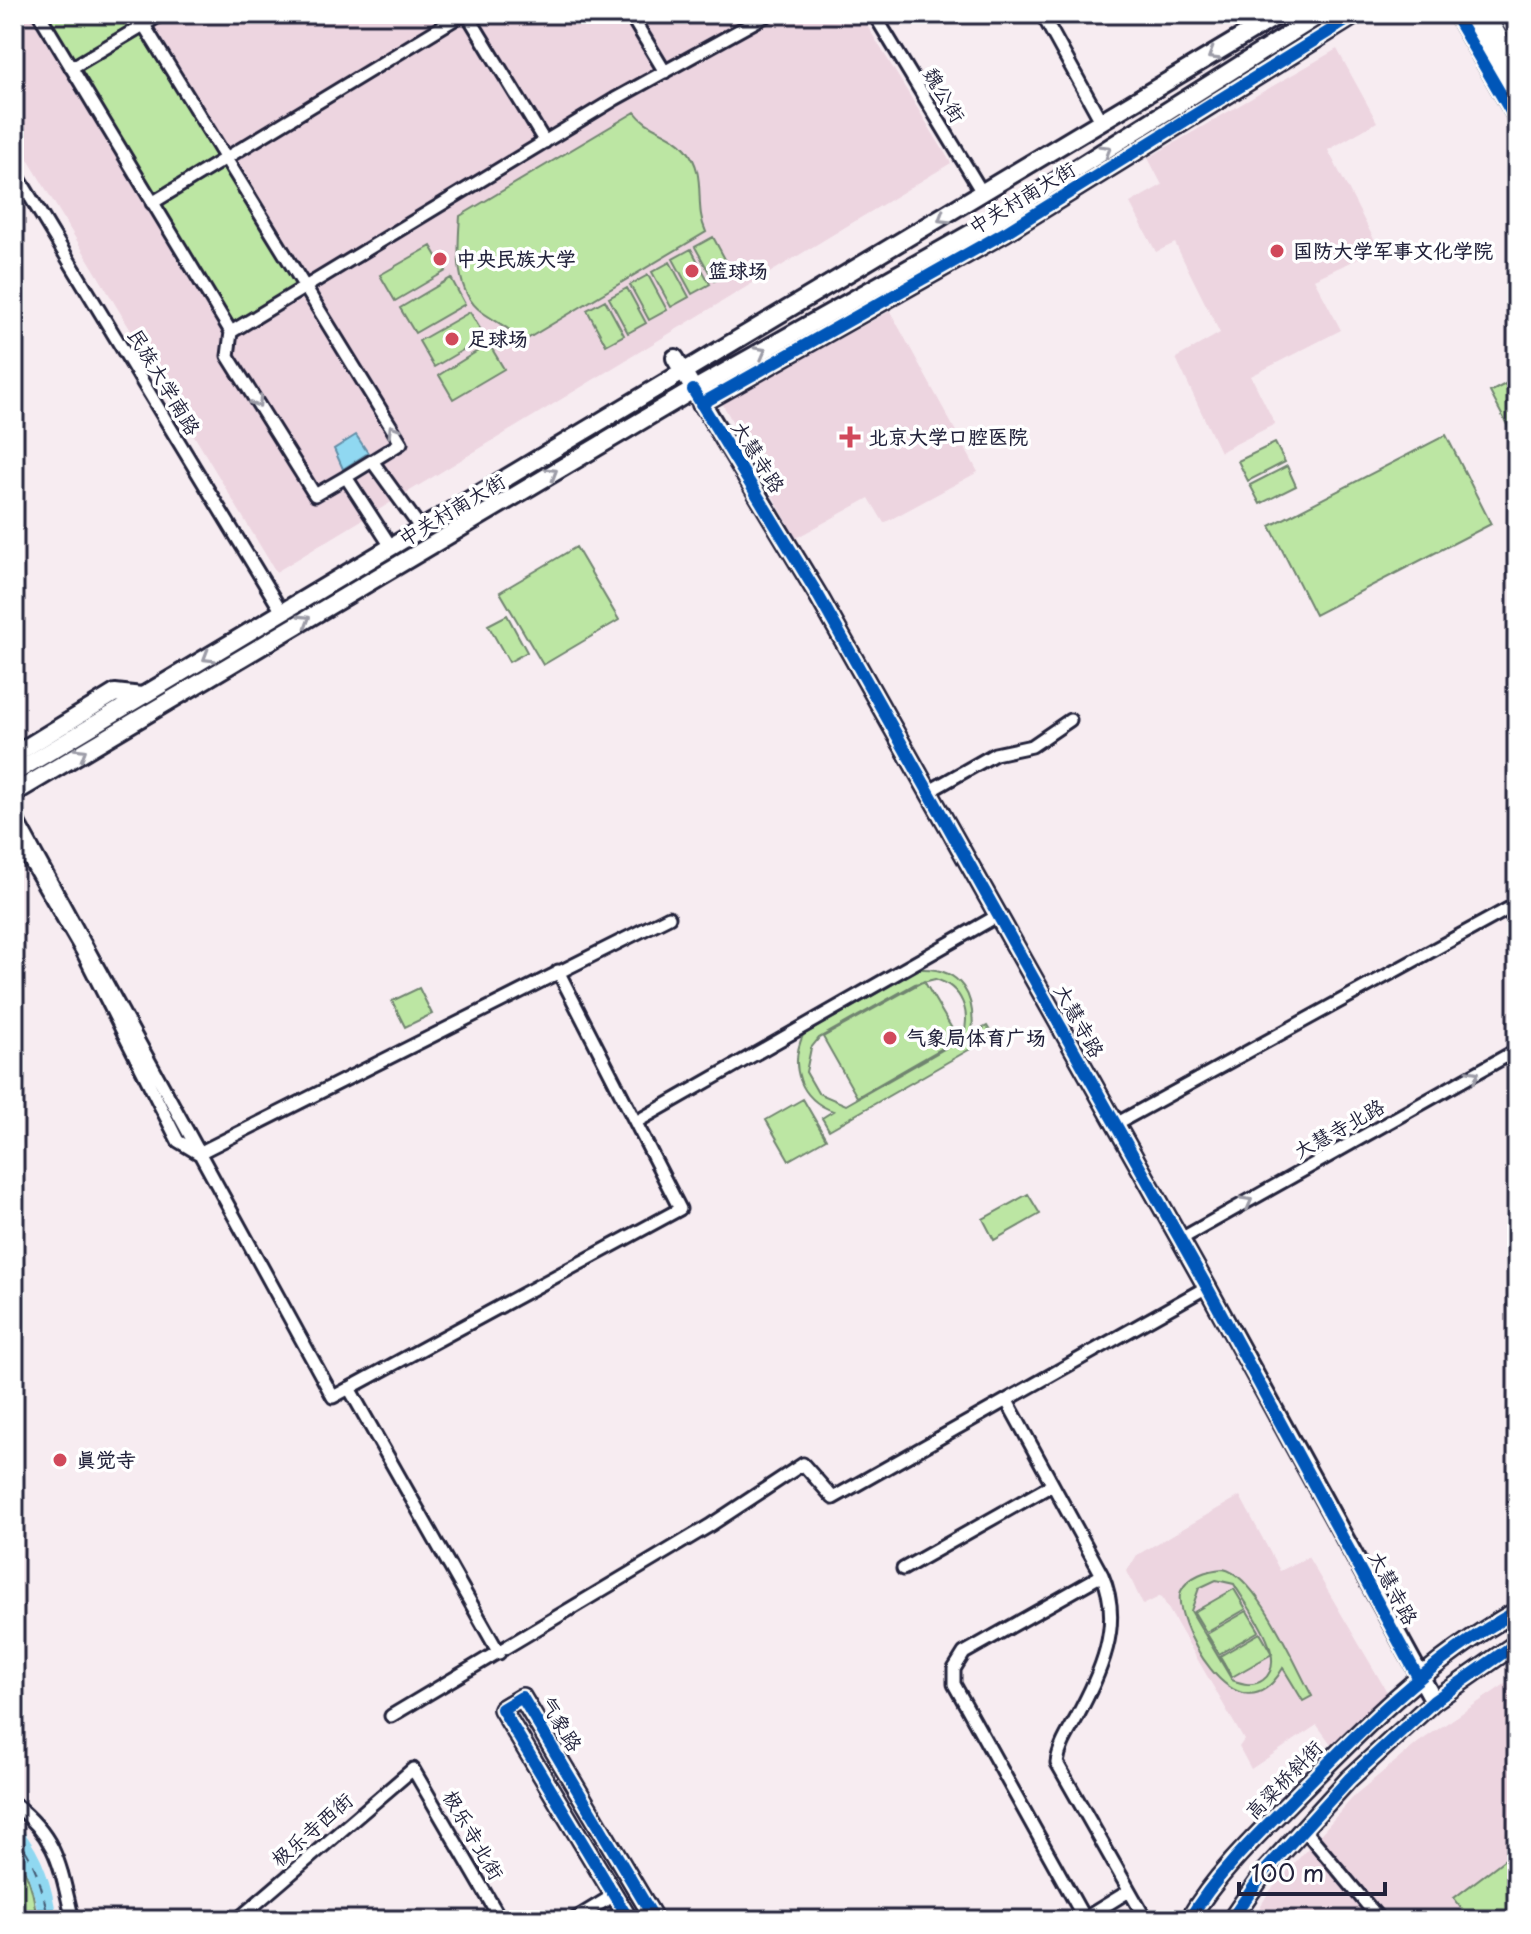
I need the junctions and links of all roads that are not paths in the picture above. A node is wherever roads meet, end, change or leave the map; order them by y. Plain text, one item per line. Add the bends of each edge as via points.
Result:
1 (39, 14) edge
2 (137, 14) edge
3 (162, 14) edge
4 (465, 14) edge
5 (630, 14) edge
6 (769, 14) edge
7 (874, 14) edge
8 (1042, 14) edge
9 (1280, 14) edge
10 (1321, 14) edge
11 (1357, 14) edge
12 (1454, 14) edge
13 (1468, 14) edge
14 (1486, 14) edge
15 (1503, 14) edge
16 (144, 25) junction
17 (1517, 39) edge
18 (71, 68) junction
19 (1517, 70) edge
20 (665, 72) junction
21 (1517, 96) edge
22 (1101, 121) junction
23 (1517, 122) edge
24 (545, 142) junction
25 (224, 158) junction
26 (14, 170) edge
27 (983, 194) junction
28 (152, 203) junction
29 (305, 287) junction
30 (231, 332) junction
31 (675, 358) dead end
32 (684, 374) junction
33 (697, 397) junction
34 (372, 461) junction
35 (346, 477) junction
36 (422, 530) junction
37 (392, 548) junction
38 (282, 612) junction
39 (142, 696) junction
40 (1070, 720) dead end
41 (14, 755) edge
42 (14, 773) edge
43 (928, 792) junction
44 (14, 793) edge
45 (14, 814) edge
46 (14, 834) edge
47 (1517, 904) edge
48 (997, 916) junction
49 (669, 917) dead end
50 (558, 971) junction
51 (1517, 1050) edge
52 (636, 1122) junction
53 (1114, 1125) junction
54 (199, 1153) junction
55 (1179, 1240) junction
56 (1207, 1287) junction
57 (349, 1388) junction
58 (1007, 1401) junction
59 (1052, 1485) junction
60 (903, 1569) dead end
61 (1102, 1575) junction
62 (1517, 1611) edge
63 (1517, 1643) edge
64 (499, 1653) junction
65 (1418, 1677) junction
66 (1434, 1701) junction
67 (391, 1716) dead end
68 (413, 1769) joint
69 (578, 1793) junction
70 (14, 1804) edge
71 (559, 1804) junction
72 (1304, 1829) junction
73 (1129, 1891) junction
74 (614, 1895) junction
75 (1083, 1919) edge
76 (73, 1920) edge
77 (237, 1920) edge
78 (501, 1920) edge
79 (573, 1920) edge
80 (629, 1920) edge
81 (655, 1920) edge
82 (1146, 1920) edge
83 (1189, 1920) edge
84 (1231, 1920) edge
85 (1380, 1920) edge

1 - 18 street
2 - 16 street
3 - 16 street
4 - 24 street
4 - 25 street
5 - 20 street
6 - 20 street
7 - 27 street, 魏公街
8 - 22 street
9 -> 22 main road, 中关村南大街
33 -> 10 main road, 中关村南大街 via 998,218
11 - 33 main road, 中关村南大街 via 1006,232
12 - 23 street
13 - 21 main road
14 - 19 main road
15 - 17 street
16 - 18 street
16 - 25 street
18 - 28 street
20 - 24 street
22 - 27 main road, 中关村南大街
24 - 29 street
25 - 28 street
25 - 29 street
26 - 38 street, 民族大学南路
27 -> 32 main road, 中关村南大街
28 - 30 street
29 - 30 street
34 -> 29 street via 401,443
30 -> 35 street via 228,356 315,495
31 - 32 main road, 大慧寺路
32 - 33 main road, 大慧寺路
32 - 36 main road, 中关村南大街
33 - 43 main road, 大慧寺路
44 -> 33 main road, 中关村南大街
34 - 35 street
34 - 36 street
35 - 37 street
36 - 37 main road, 中关村南大街
37 - 38 main road, 中关村南大街
38 -> 39 main road, 中关村南大街
39 - 41 main road, 中关村南大街 via 115,693
39 - 42 main road, 中关村南大街
40 - 43 street via 1032,746 995,754
43 - 48 main road, 大慧寺路
45 - 54 street
46 - 54 street via 82,951 178,1141
47 - 53 street
48 - 52 street
48 - 53 main road, 大慧寺路
49 - 50 street
50 - 52 street
50 - 54 street
55 -> 51 street, 大慧寺北路
52 - 57 street via 680,1209
53 - 55 main road, 大慧寺路
54 - 57 street via 333,1397
55 - 56 main road, 大慧寺路
56 - 58 street
56 - 65 main road, 大慧寺路
57 - 64 street
58 - 59 street
58 - 64 street via 833,1498 803,1464
59 - 60 street
59 - 61 street
61 - 73 street via 1111,1596 1106,1659 1057,1763
61 - 75 street via 964,1653 954,1669 962,1700
62 - 65 main road, 高粱桥斜街
63 - 66 main road
64 - 67 street
65 - 66 main road, 大慧寺路
65 - 83 main road, 高粱桥斜街 via 1268,1825 1201,1899
66 - 72 main road via 1349,1779
68 - 77 street, 极乐寺西街
68 - 78 street, 极乐寺北街
69 - 71 main road
69 - 71 main road, 气象路 via 522,1697 502,1709
69 - 81 main road, 气象路
70 - 76 street via 57,1854
71 - 74 main road, 气象路
72 - 84 main road via 1265,1871
72 - 85 street
73 - 75 street
73 - 82 street
74 - 79 street
74 - 80 main road, 气象路

